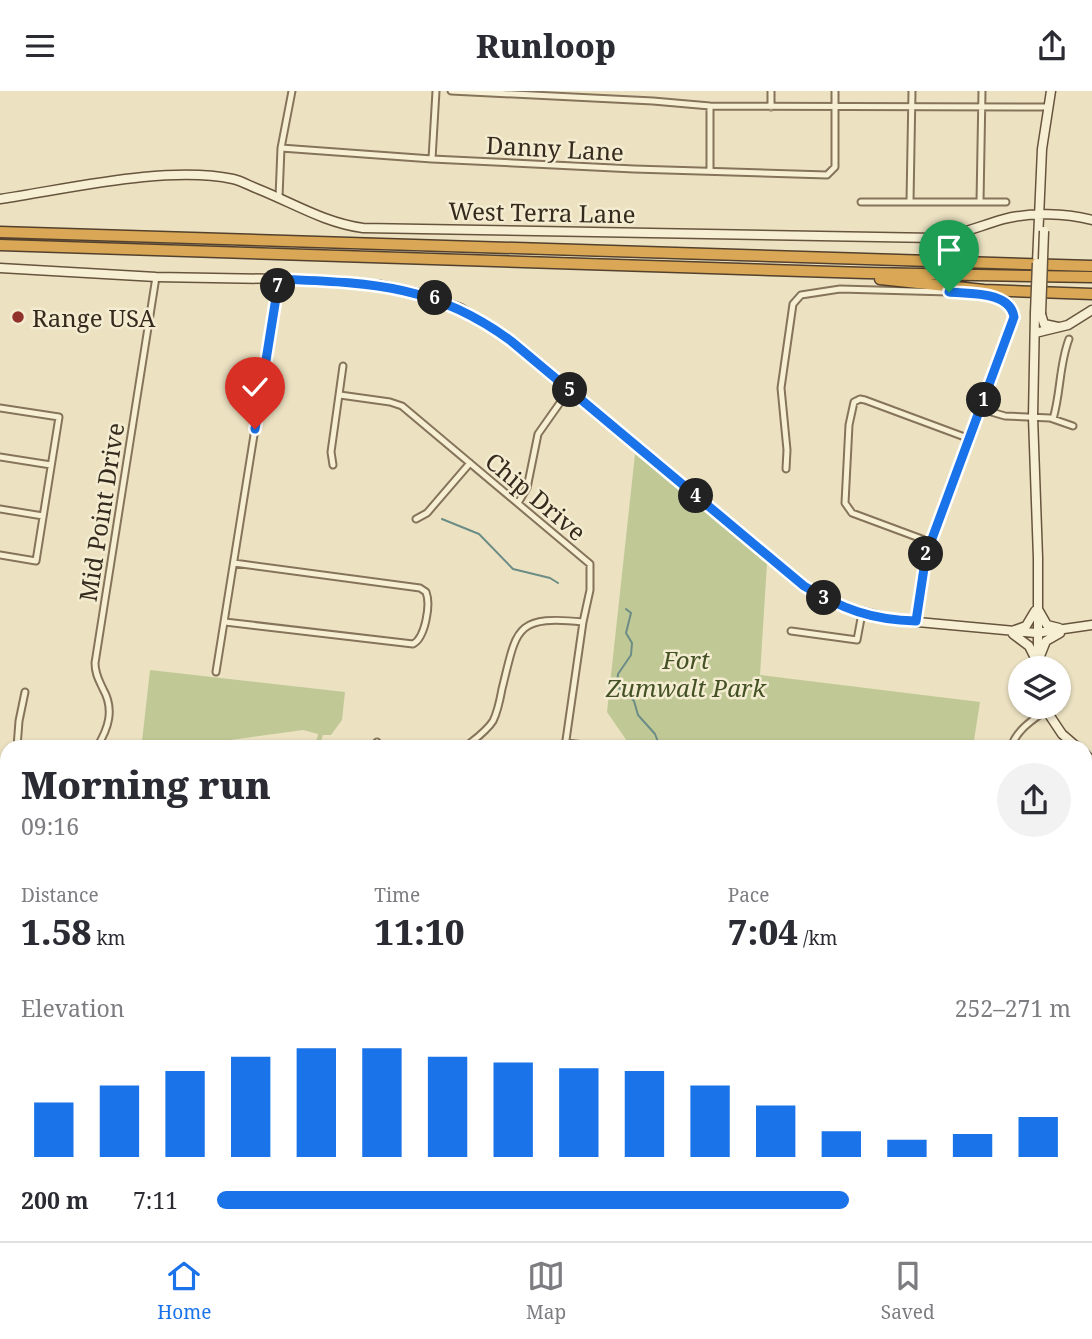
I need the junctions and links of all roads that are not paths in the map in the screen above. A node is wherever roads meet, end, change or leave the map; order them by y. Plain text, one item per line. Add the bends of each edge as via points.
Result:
1 (292, 91) edge
2 (436, 91) edge
3 (451, 91) edge
4 (654, 91) edge
5 (771, 91) edge
6 (835, 91) edge
7 (912, 91) edge
8 (982, 91) edge
9 (1051, 91) edge
10 (653, 101) junction
11 (710, 106) junction
12 (982, 106) junction
13 (771, 107) junction
14 (835, 107) junction
15 (912, 107) junction
16 (1049, 107) junction
17 (281, 148) junction
18 (432, 159) junction
19 (710, 170) junction
20 (279, 197) junction
21 (0, 199) edge
22 (909, 201) junction
23 (861, 202) dead end
24 (980, 202) junction
25 (1006, 202) dead end
26 (1040, 215) junction
27 (1061, 216) junction
28 (1092, 220) edge
29 (1041, 231) junction
30 (0, 232) edge
31 (0, 245) edge
32 (1092, 267) edge
33 (0, 268) edge
34 (866, 273) junction
35 (156, 277) junction
36 (1092, 277) edge
37 (279, 279) junction
38 (1092, 294) edge
39 (1092, 310) edge
40 (1038, 314) junction
41 (1068, 325) junction
42 (1035, 333) junction
43 (1069, 339) dead end
44 (343, 366) dead end
45 (569, 390) junction
46 (340, 395) junction
47 (0, 408) edge
48 (981, 409) junction
49 (1033, 417) junction
50 (1053, 419) junction
51 (1073, 426) dead end
52 (970, 439) junction
53 (0, 457) edge
54 (470, 463) junction
55 (51, 465) junction
56 (333, 465) dead end
57 (786, 469) dead end
58 (518, 503) junction
59 (0, 509) edge
60 (43, 516) junction
61 (416, 519) dead end
62 (930, 542) junction
63 (0, 555) edge
64 (234, 563) junction
65 (1037, 605) junction
66 (862, 613) junction
67 (522, 617) dead end
68 (916, 621) junction
69 (225, 622) junction
70 (583, 622) junction
71 (528, 625) junction
72 (1092, 625) edge
73 (1073, 629) junction
74 (791, 631) dead end
75 (1006, 632) junction
76 (1036, 633) junction
77 (1033, 656) edge
78 (1037, 656) edge
79 (1041, 656) edge
80 (216, 672) dead end
81 (25, 692) dead end
82 (1033, 719) edge
83 (1051, 719) edge
84 (18, 740) edge
85 (102, 740) edge
86 (474, 740) edge
87 (566, 740) edge
88 (1015, 740) edge
89 (1069, 740) edge

1 - 17 street
2 - 18 street
3 - 10 street
4 - 10 street
5 - 13 street
6 - 14 street
7 - 15 street
8 - 12 street
9 - 16 street
10 - 11 street
11 - 13 street
11 - 19 street
12 - 15 street
12 - 16 street
12 - 24 street
13 - 14 street
14 - 15 street
14 - 19 street, Danny Lane via 835,167 827,175
15 - 22 street
16 - 26 street
17 - 18 street, Danny Lane
17 - 20 street
18 - 19 street, Danny Lane
20 - 21 street, West Terra Lane via 234,179 197,176 144,177
20 - 26 street, West Terra Lane via 330,221 363,228 935,238 968,233 1007,218
22 - 23 street
22 - 24 street
24 - 25 street
26 - 27 street, West Terra Lane
26 - 29 street
27 - 28 street, West Terra Lane
27 - 29 street via 1048,221
29 - 40 street, bridge
30 - 32 highway
31 - 34 highway
33 - 35 street
34 - 36 highway
34 - 38 highway via 884,280 984,290
35 - 37 street
35 - 85 street, Mid Point Drive via 94,663 110,705
37 - 45 street via 380,285 433,297 506,337
37 - 64 street
39 - 41 street
40 - 41 street via 1048,326
40 - 42 street
41 - 42 street
42 - 49 street
43 - 50 street via 1060,366
44 - 46 street
45 - 58 street via 538,434 527,488
45 - 66 street via 804,586 836,605
46 - 54 street, Chip Drive via 402,407
46 - 56 street
47 - 55 street via 59,417
48 - 49 street via 1004,417
48 - 52 street
48 - 57 street via 1013,324 1011,307 1003,299 938,292 810,292 795,299 793,305 781,388
49 - 50 street
49 - 65 street
50 - 51 street
52 - 62 street
52 - 62 street via 865,400 853,405 847,507 852,513
53 - 55 street
54 - 58 street, Chip Drive
54 - 61 street via 427,513
55 - 60 street
58 - 70 street, Chip Drive via 590,564
59 - 60 street
60 - 63 street via 36,561
62 - 68 street
64 - 69 street
64 - 69 street via 419,588 426,592 429,604 417,643
65 - 73 street via 1047,625
65 - 75 street via 1026,626
65 - 76 street
66 - 68 street
66 - 74 street via 857,640
67 - 71 street
68 - 75 street
69 - 80 street
70 - 71 street via 550,619
70 - 87 street, Chip Drive
71 - 86 street via 514,644 497,713
72 - 73 street
73 - 76 street
73 - 79 street via 1046,641
75 - 76 street
75 - 77 street via 1024,640
76 - 78 street
81 - 84 street
82 - 88 street
83 - 89 street

